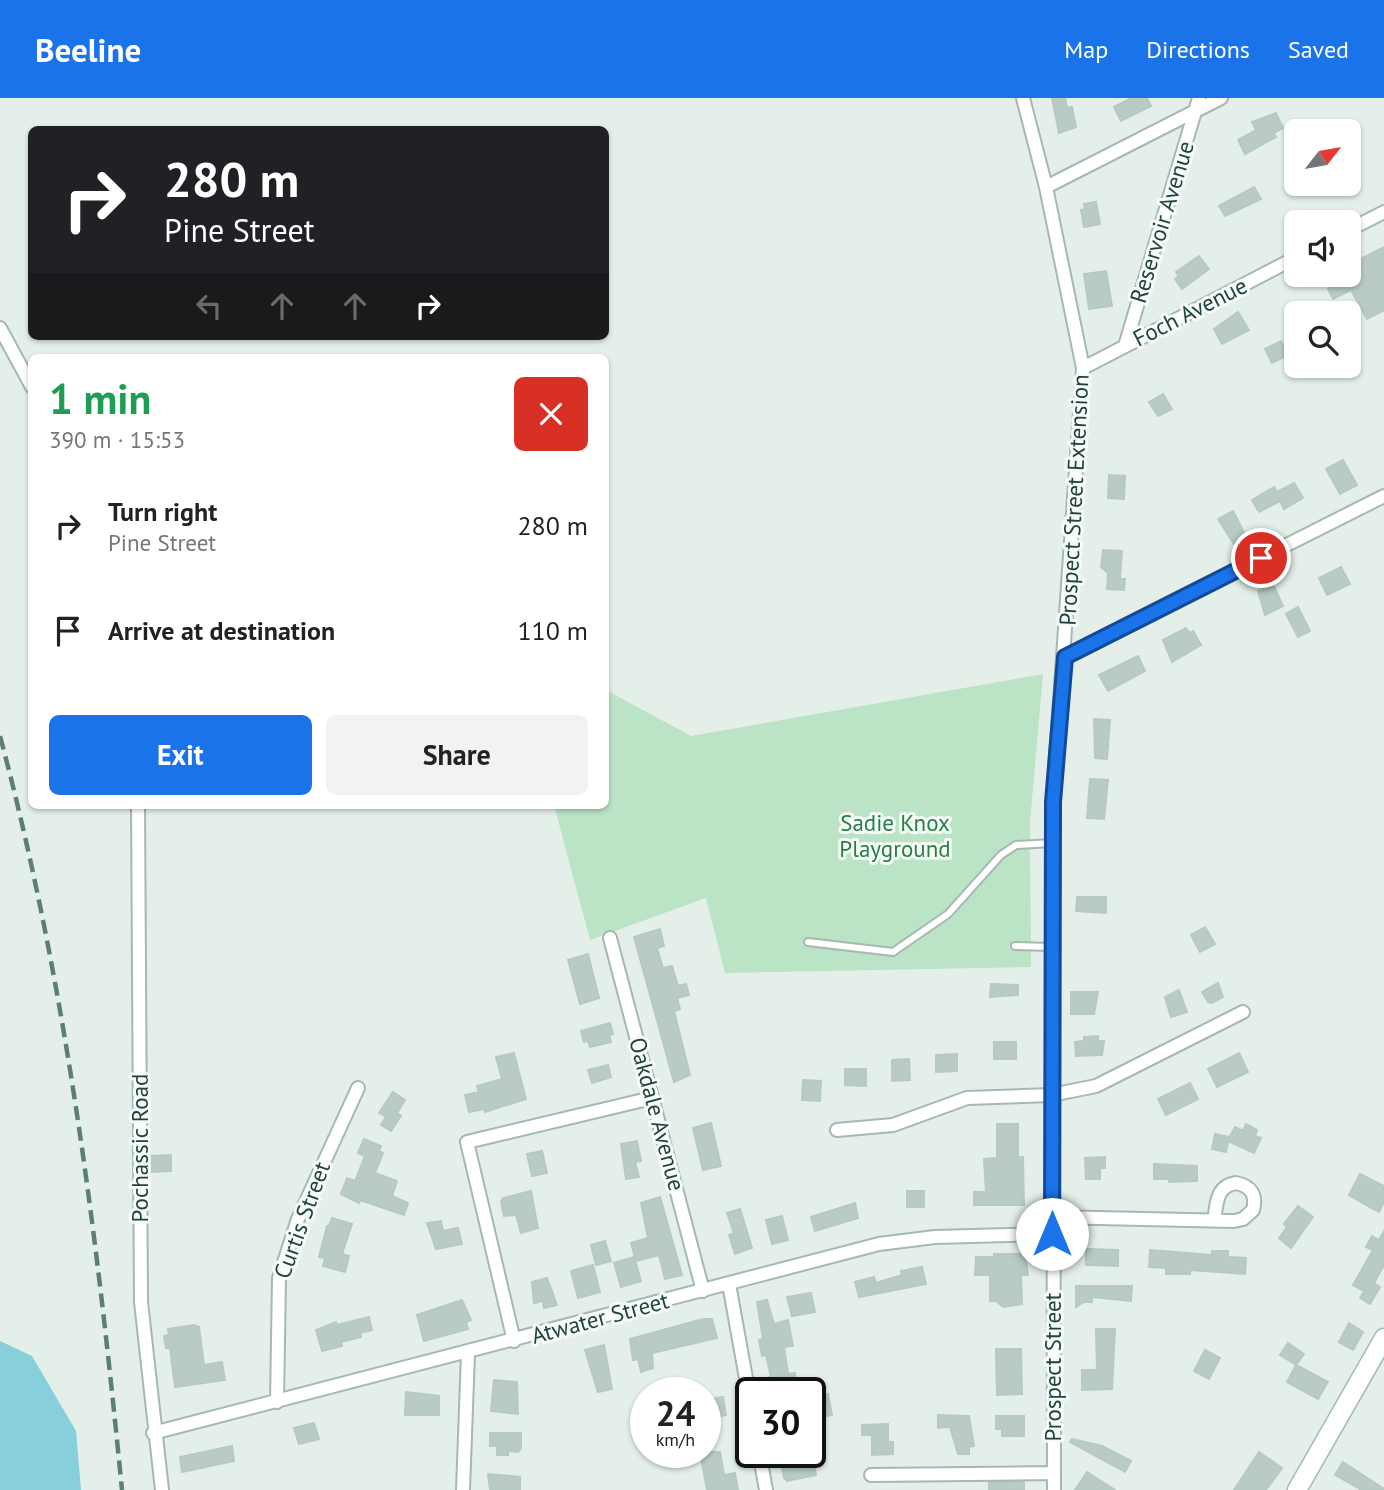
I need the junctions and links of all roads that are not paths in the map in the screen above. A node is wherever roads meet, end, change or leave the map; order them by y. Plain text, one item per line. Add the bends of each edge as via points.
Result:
1 (1023, 98) edge
2 (1199, 98) edge
3 (1221, 98) edge
4 (1194, 111) junction
5 (1046, 187) junction
6 (1384, 212) edge
7 (1361, 224) edge
8 (1284, 264) edge
9 (0, 328) edge
10 (1125, 346) junction
11 (1083, 368) junction
12 (28, 380) edge
13 (1384, 496) edge
14 (1065, 657) junction
15 (138, 809) edge
16 (1053, 843) junction
17 (610, 938) dead end
18 (808, 942) dead end
19 (1015, 946) dead end
20 (1051, 947) junction
21 (1243, 1012) dead end
22 (358, 1088) dead end
23 (1051, 1095) junction
24 (652, 1098) junction
25 (837, 1130) dead end
26 (1052, 1217) junction
27 (1214, 1220) dead end
28 (1052, 1234) junction
29 (729, 1284) junction
30 (703, 1291) junction
31 (1384, 1338) edge
32 (514, 1341) junction
33 (468, 1353) junction
34 (746, 1377) edge
35 (277, 1402) junction
36 (153, 1433) junction
37 (762, 1468) edge
38 (1054, 1474) junction
39 (871, 1475) dead end
40 (162, 1490) edge
41 (463, 1490) edge
42 (766, 1490) edge
43 (1054, 1490) edge
44 (1297, 1490) edge

1 - 5 street, Prospect Street Extension
2 - 4 street, Reservoir Avenue
3 - 4 street
4 - 5 street
4 - 10 street, Reservoir Avenue
5 - 11 street, Prospect Street Extension
6 - 7 street
8 - 10 street, Foch Avenue
9 - 12 street
10 - 11 street, Foch Avenue
11 - 14 street, Prospect Street Extension
13 - 14 street
14 - 16 street, Prospect Street
15 - 36 street, Pochassic Road via 141,1302
16 - 18 lane via 1016,845 1001,855 948,914 893,952
16 - 20 street, Prospect Street
17 - 24 street, Oakdale Avenue
19 - 20 lane
20 - 23 street, Prospect Street
21 - 23 street via 1096,1086
22 - 35 street, Curtis Street via 298,1219 279,1278
23 - 25 street via 967,1098 893,1125
23 - 26 street, Prospect Street
24 - 30 street, Oakdale Avenue
24 - 32 street via 467,1142
26 - 27 street
26 - 28 street, Prospect Street
28 - 29 street, Atwater Street via 893,1241
28 - 38 street, Prospect Street
29 - 30 street, Atwater Street
29 - 34 street
30 - 32 street, Atwater Street
31 - 44 street
32 - 33 street, Atwater Street
33 - 35 street, Atwater Street
33 - 41 street
35 - 36 street, Atwater Street
36 - 40 street, Pochassic Road
37 - 42 street
38 - 39 street
38 - 43 street, Prospect Street

